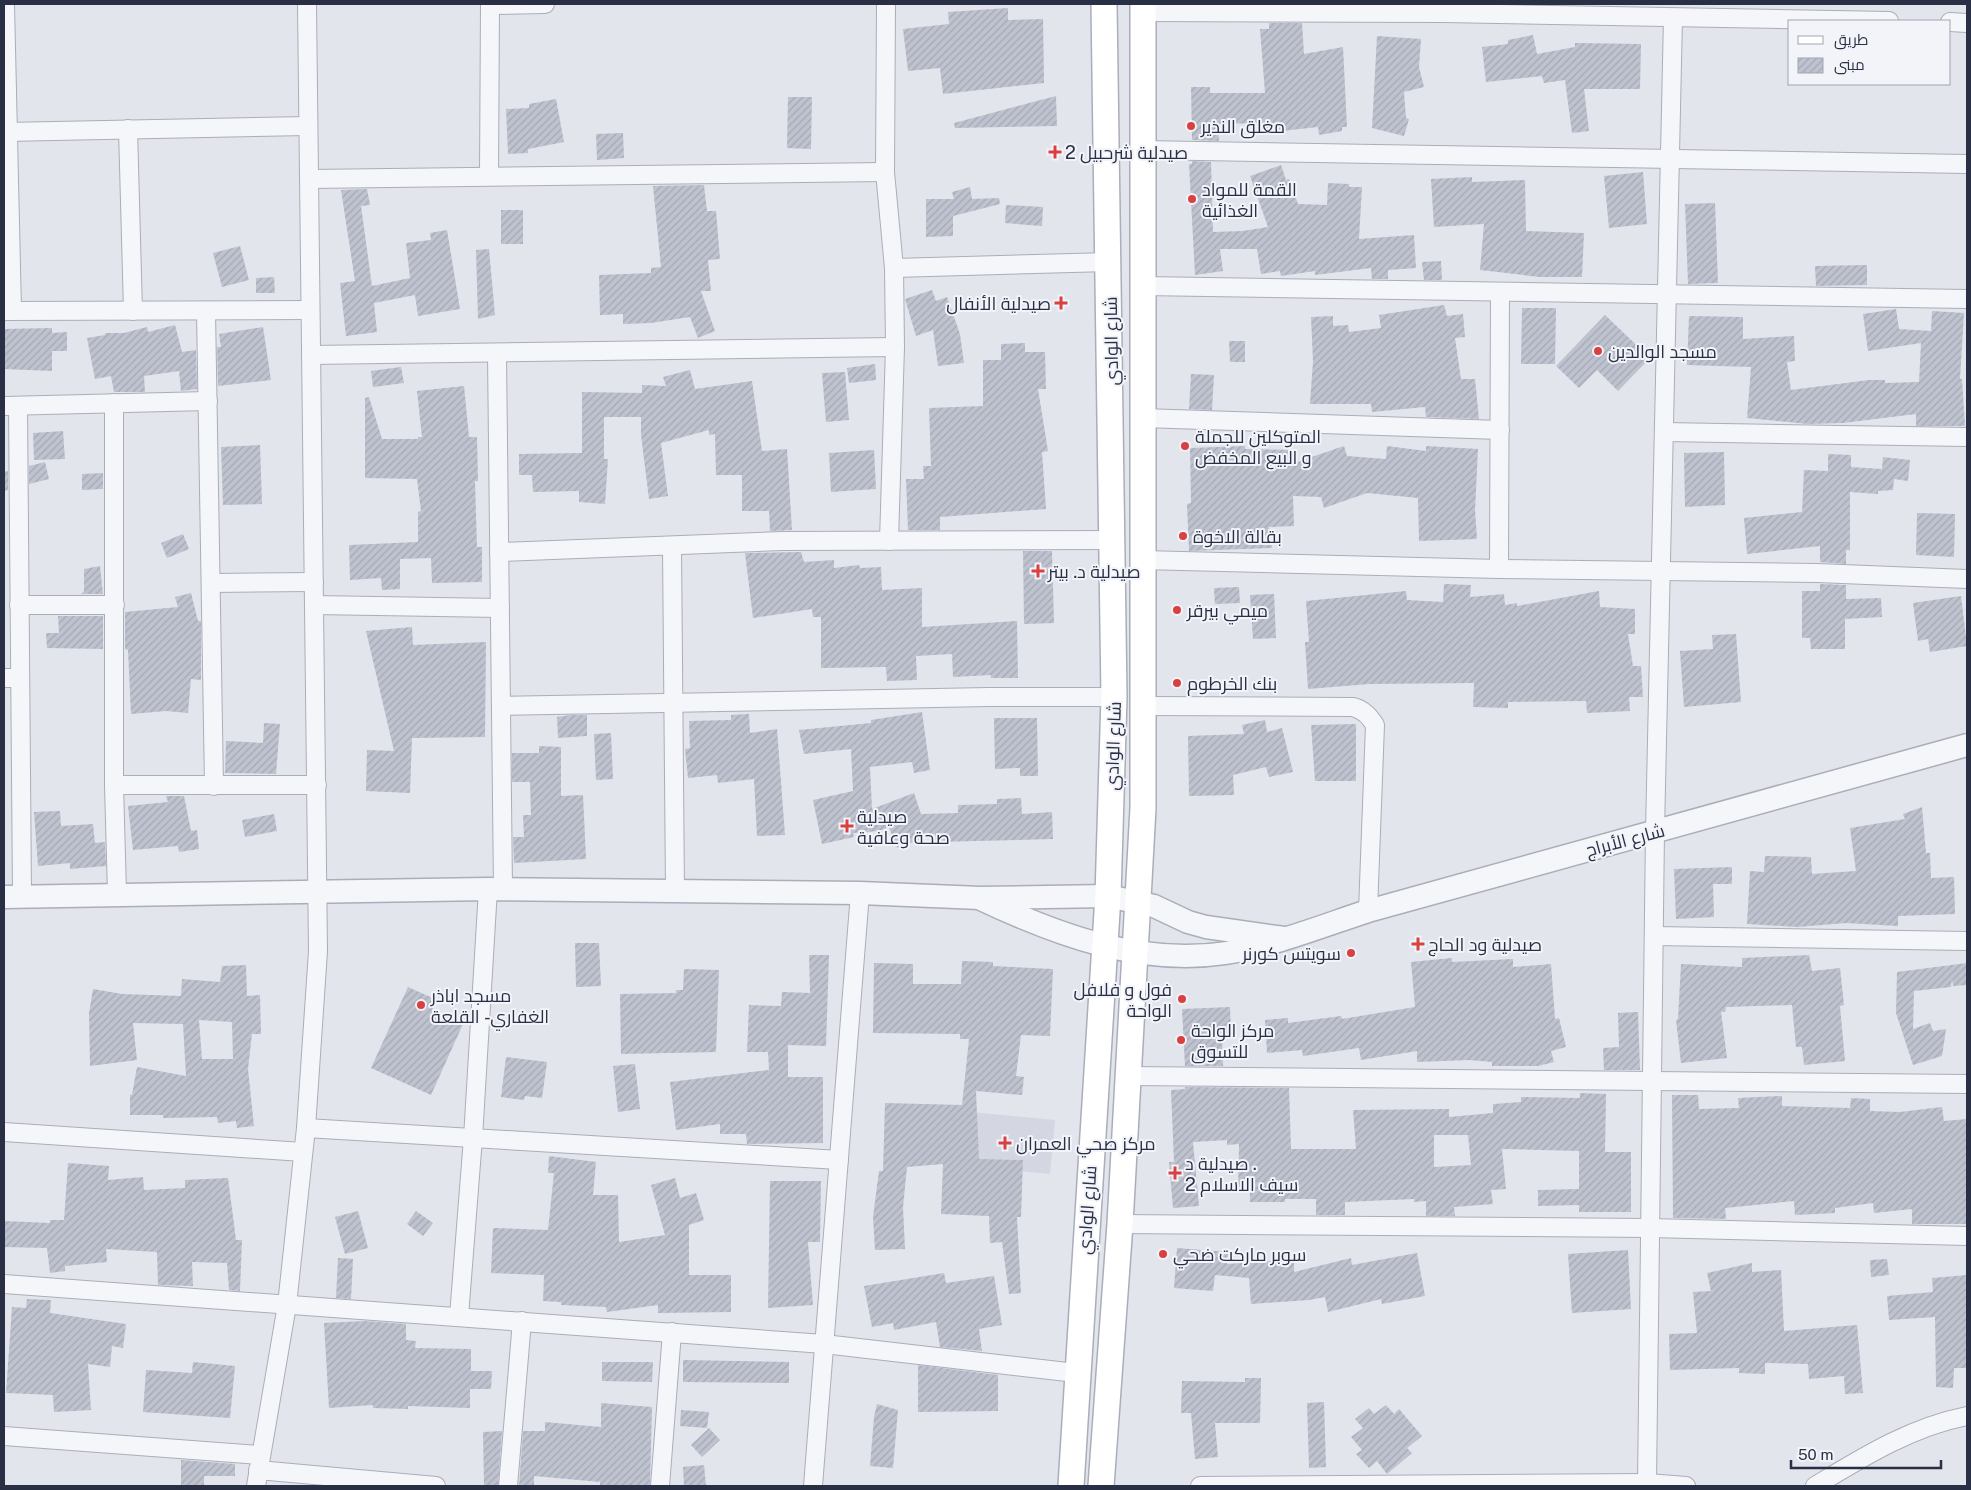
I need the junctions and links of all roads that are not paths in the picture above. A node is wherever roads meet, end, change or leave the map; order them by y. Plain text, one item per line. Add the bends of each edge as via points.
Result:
1 (6, 4) edge
2 (307, 4) edge
3 (545, 4) edge
4 (886, 4) edge
5 (1104, 4) edge
6 (490, 5) edge
7 (1143, 8) edge
8 (1443, 8) edge
9 (1674, 18) junction
10 (1817, 20) edge
11 (1951, 22) edge
12 (1967, 22) edge
13 (308, 126) junction
14 (128, 129) junction
15 (6, 132) edge
16 (1142, 150) junction
17 (1670, 159) junction
18 (1967, 164) edge
19 (885, 172) junction
20 (489, 176) junction
21 (309, 180) junction
22 (1110, 262) junction
23 (894, 268) junction
24 (1142, 286) junction
25 (1500, 292) junction
26 (1667, 294) junction
27 (1967, 299) edge
28 (310, 310) junction
29 (8, 311) edge
30 (134, 311) junction
31 (206, 311) junction
32 (895, 347) junction
33 (497, 354) junction
34 (311, 355) junction
35 (208, 401) junction
36 (114, 403) junction
37 (11, 406) edge
38 (1142, 418) junction
39 (1500, 430) junction
40 (1664, 432) junction
41 (1967, 437) edge
42 (1114, 540) junction
43 (889, 541) junction
44 (672, 546) junction
45 (499, 552) junction
46 (1142, 560) junction
47 (1500, 569) junction
48 (1661, 571) junction
49 (1967, 579) edge
50 (314, 582) junction
51 (211, 583) junction
52 (18, 605) junction
53 (115, 605) junction
54 (314, 605) junction
55 (500, 608) junction
56 (12, 678) edge
57 (1114, 697) junction
58 (674, 703) junction
59 (501, 706) junction
60 (1144, 706) junction
61 (1967, 745) edge
62 (114, 785) junction
63 (317, 785) junction
64 (214, 786) junction
65 (12, 793) edge
66 (1655, 831) junction
67 (496, 889) junction
68 (319, 890) junction
69 (675, 891) junction
70 (117, 893) junction
71 (860, 893) junction
72 (13, 896) edge
73 (1108, 896) junction
74 (980, 898) junction
75 (1138, 902) junction
76 (1368, 910) junction
77 (1654, 936) junction
78 (1284, 938) junction
79 (1967, 941) edge
80 (1104, 946) junction
81 (1135, 952) junction
82 (1128, 1076) junction
83 (1652, 1082) junction
84 (1967, 1084) edge
85 (306, 1128) junction
86 (4, 1132) edge
87 (473, 1138) junction
88 (304, 1152) junction
89 (839, 1160) junction
90 (1120, 1224) junction
91 (1650, 1228) junction
92 (1967, 1236) edge
93 (4, 1284) edge
94 (287, 1305) junction
95 (460, 1316) junction
96 (522, 1321) junction
97 (672, 1332) junction
98 (824, 1344) junction
99 (1076, 1372) junction
100 (1967, 1416) edge
101 (4, 1436) edge
102 (258, 1471) edge
103 (326, 1481) edge
104 (1647, 1483) junction
105 (436, 1486) edge
106 (508, 1486) edge
107 (660, 1486) edge
108 (813, 1486) edge
109 (1071, 1486) edge
110 (1101, 1486) edge
111 (1200, 1486) edge
112 (1686, 1486) edge
113 (1815, 1486) edge

1 - 15 street
2 - 13 street
3 - 6 street
4 - 19 street
5 - 22 main road, شارع الوادي
6 - 20 street
7 - 8 street
7 - 16 main road, شارع الوادي
8 - 9 street
9 - 10 street
9 - 17 street
11 - 12 street
13 - 14 street
13 - 21 street
14 - 15 street
14 - 30 street
15 - 29 street
16 - 17 street
16 - 24 main road, شارع الوادي
17 - 18 street
17 - 26 street
19 - 20 street
19 - 23 street
20 - 21 street
21 - 28 street
22 - 23 street
22 - 42 main road, شارع الوادي
23 - 32 street
24 - 25 street
24 - 38 main road, شارع الوادي
25 - 26 street
25 - 39 street
26 - 27 street
26 - 40 street
28 - 31 street
28 - 34 street
29 - 30 street
30 - 31 street
31 - 35 street
32 - 33 street
32 - 43 street
33 - 34 street
33 - 45 street
34 - 50 street
35 - 36 street
35 - 51 street
36 - 37 street
36 - 53 street
37 - 52 street
38 - 39 street
38 - 46 main road, شارع الوادي
39 - 47 street
40 - 41 street
40 - 48 street
42 - 43 street
42 - 57 main road, شارع الوادي
43 - 44 street
44 - 45 street
44 - 58 street
45 - 55 street
46 - 47 street
46 - 60 main road, شارع الوادي
47 - 48 street
48 - 49 street
48 - 66 street
50 - 51 street
50 - 54 street
51 - 64 street
52 - 53 street
52 - 56 street
53 - 62 street
54 - 55 street
54 - 63 street
55 - 59 street
56 - 65 street
57 - 58 street
57 - 73 main road, شارع الوادي
58 - 59 street
58 - 69 street
59 - 67 street
60 - 75 main road, شارع الوادي
60 - 76 street via 1353,708 1369,716 1375,725
61 - 66 street, شارع الأبراج
62 - 64 street
62 - 70 street
63 - 64 street
63 - 68 street
65 - 72 street
66 - 76 street, شارع الأبراج
66 - 77 street
67 - 68 street
67 - 69 street
67 - 87 street
68 - 70 street
68 - 85 street
69 - 71 street
70 - 72 street
71 - 74 street
71 - 89 street
73 - 74 street
73 - 75 street
73 - 80 main road, شارع الوادي
74 - 80 street, شارع الأبراج via 1032,922
75 - 78 street via 1206,927
75 - 81 main road, شارع الوادي
76 - 78 street, شارع الأبراج
77 - 79 street
77 - 83 street
78 - 81 street, شارع الأبراج via 1205,956
80 - 81 street, شارع الأبراج
80 - 99 main road, شارع الوادي
81 - 82 main road, شارع الوادي
82 - 83 street
82 - 90 main road, شارع الوادي
83 - 84 street
83 - 91 street
85 - 87 street
85 - 88 street
86 - 88 street
87 - 89 street
87 - 95 street
88 - 94 street
89 - 98 street
90 - 91 street
90 - 110 main road, شارع الوادي
91 - 92 street
91 - 104 street
93 - 94 street
94 - 95 street
94 - 102 street
95 - 96 street
96 - 97 street
96 - 106 street
97 - 98 street
97 - 107 street
98 - 99 street
98 - 108 street
99 - 109 main road, شارع الوادي
100 - 113 street via 1947,1420 1882,1446
101 - 102 street
102 - 103 street
103 - 105 street
104 - 111 street
104 - 112 street

